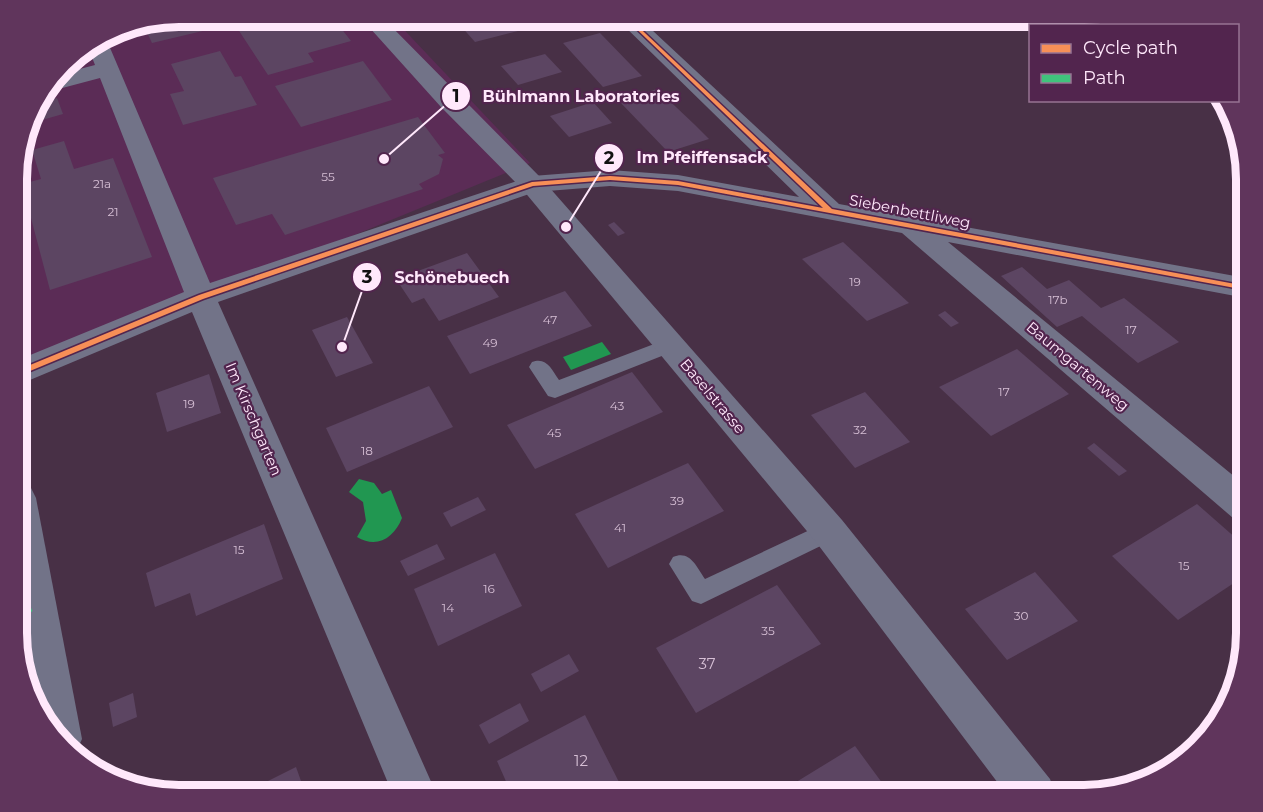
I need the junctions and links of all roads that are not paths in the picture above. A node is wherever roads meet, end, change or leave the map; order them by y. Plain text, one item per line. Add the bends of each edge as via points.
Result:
1 (380, 27) edge
2 (638, 27) edge
3 (103, 55) edge
4 (71, 73) edge
5 (532, 184) junction
6 (829, 210) junction
7 (909, 225) junction
8 (1236, 286) edge
9 (201, 297) junction
10 (670, 345) junction
11 (539, 367) dead end
12 (27, 369) edge
13 (1236, 499) edge
14 (829, 531) junction
15 (27, 548) edge
16 (681, 564) dead end
17 (59, 727) edge
18 (411, 785) edge
19 (1026, 785) edge

1 - 5 street, Baselstrasse
2 - 6 street
3 - 4 street
3 - 9 street, Im Kirschgarten
5 - 6 street, Siebenbettliweg via 610,178 678,183
5 - 9 street, Siebenbettliweg
5 - 10 street, Baselstrasse
6 - 7 street, Siebenbettliweg
7 - 8 street, Siebenbettliweg
7 - 13 street, Baumgartenweg
9 - 12 street, Siebenbettliweg
9 - 18 street, Im Kirschgarten
10 - 11 lane via 555,390
10 - 14 street, Baselstrasse
14 - 16 lane via 701,593
14 - 19 street, Baselstrasse
15 - 17 street

